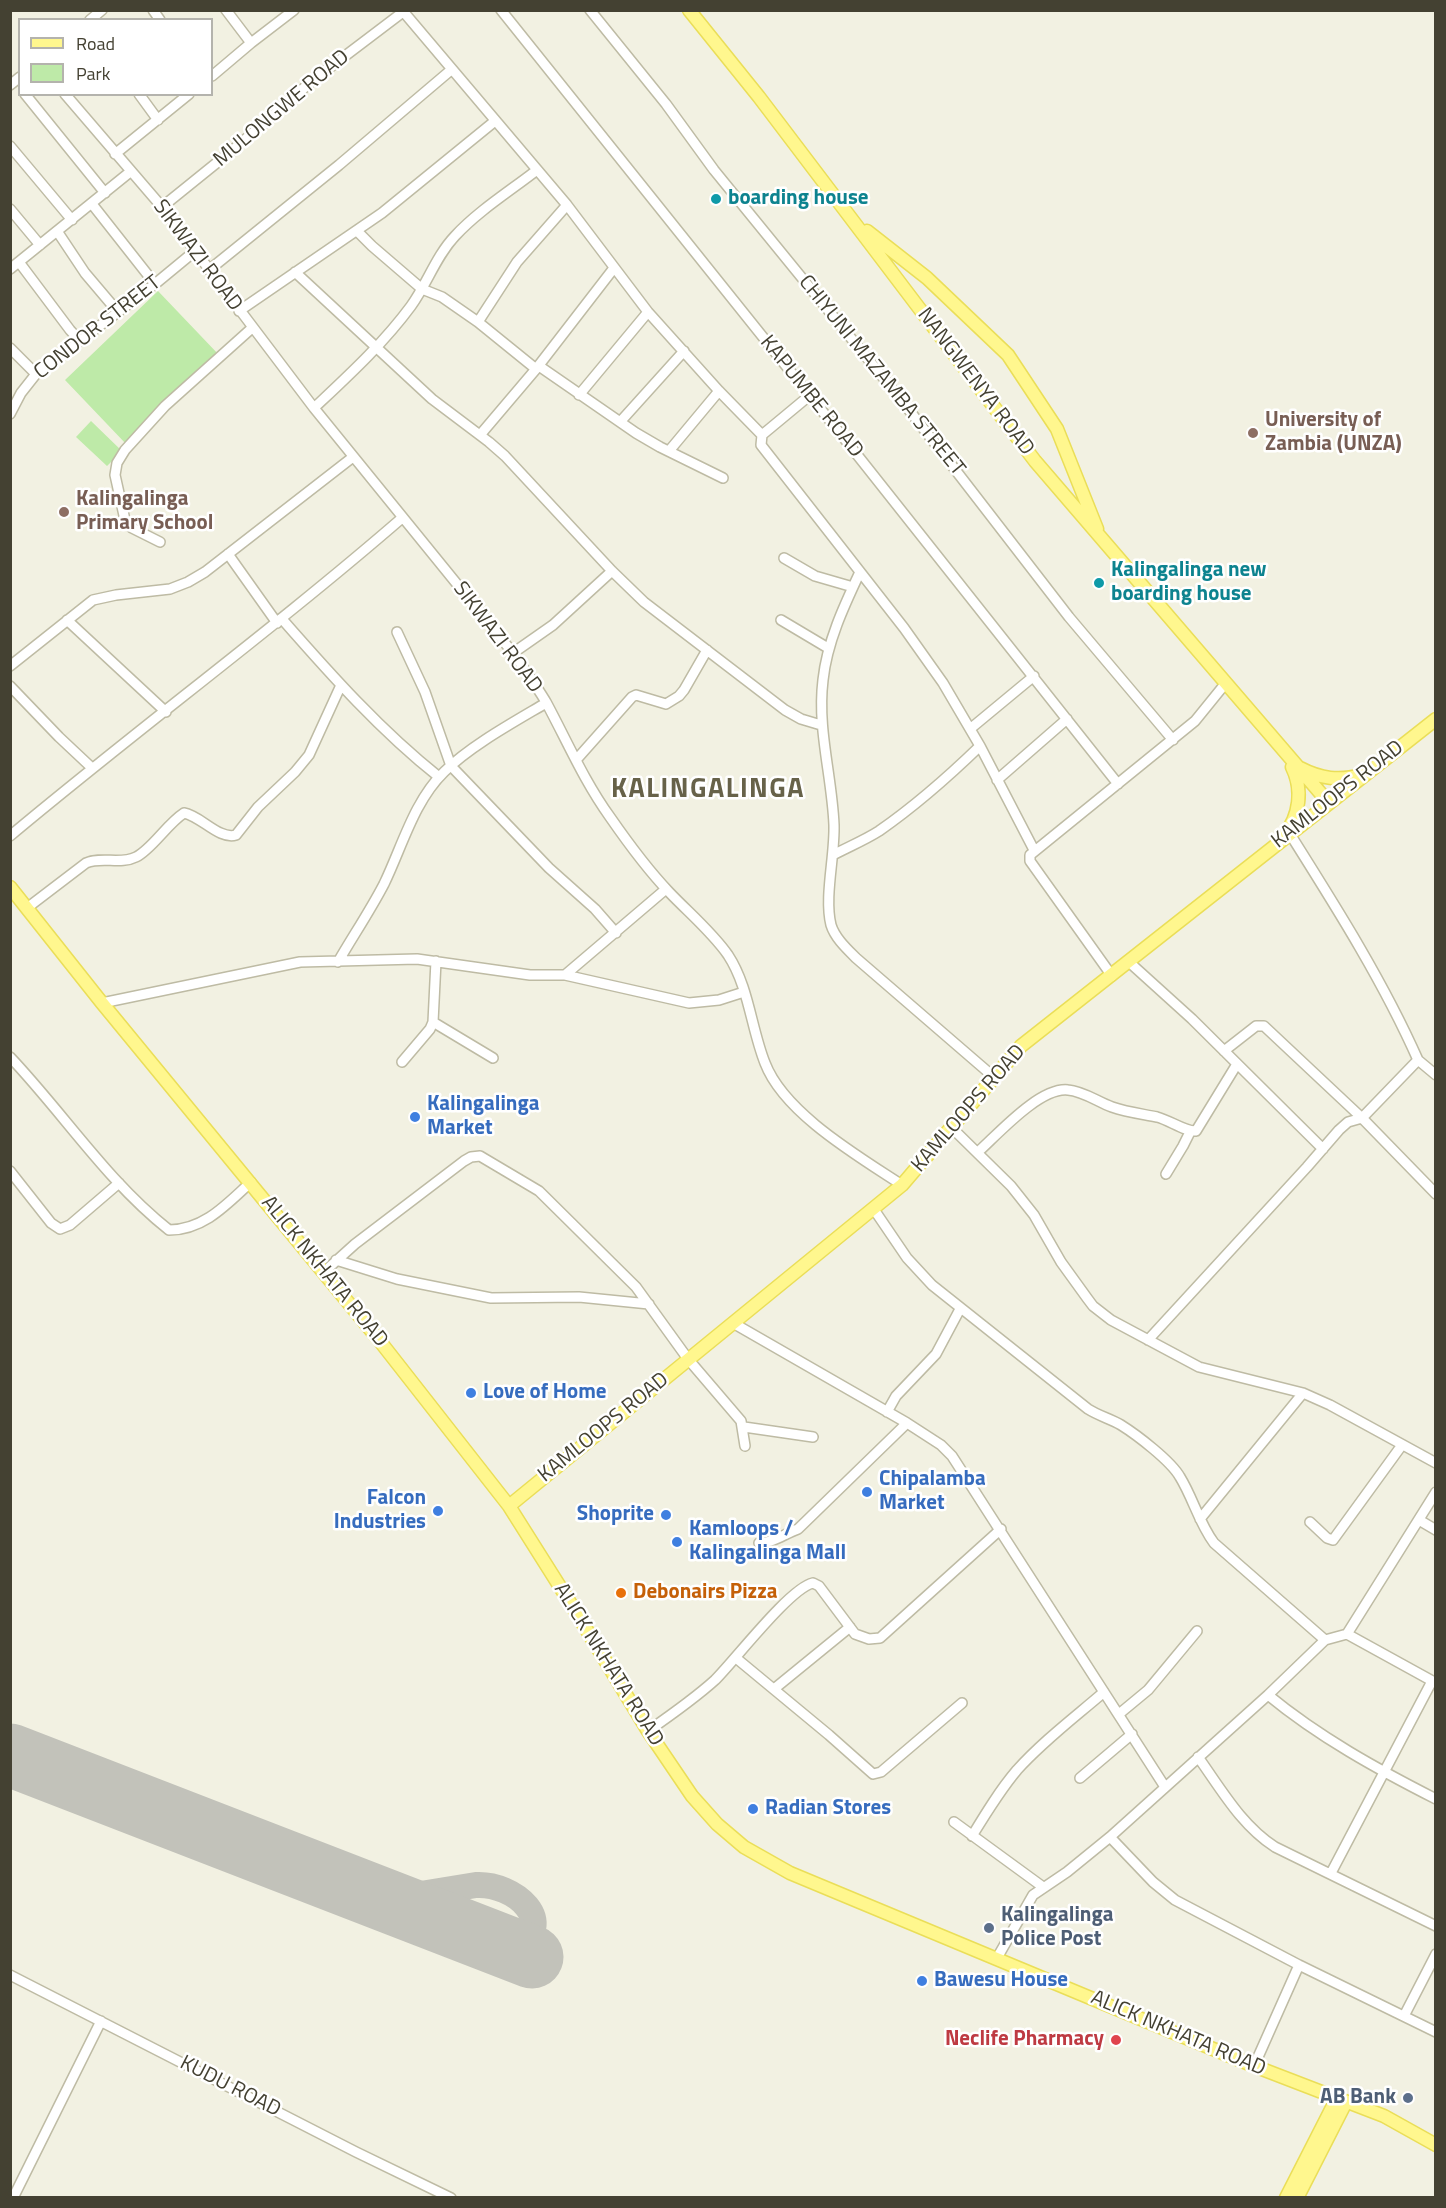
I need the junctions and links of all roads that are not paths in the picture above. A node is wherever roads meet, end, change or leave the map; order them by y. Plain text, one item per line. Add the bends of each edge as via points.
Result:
1 (102, 10) edge
2 (226, 10) edge
3 (294, 10) edge
4 (501, 10) edge
5 (590, 10) edge
6 (689, 10) edge
7 (403, 11) edge
8 (89, 16) edge
9 (251, 42) junction
10 (451, 70) junction
11 (213, 75) edge
12 (27, 96) edge
13 (67, 96) edge
14 (140, 96) edge
15 (187, 96) edge
16 (158, 120) junction
17 (495, 122) junction
18 (10, 146) edge
19 (115, 154) junction
20 (537, 170) junction
21 (130, 172) junction
22 (105, 193) junction
23 (92, 204) junction
24 (567, 205) junction
25 (162, 207) junction
26 (10, 209) edge
27 (72, 220) junction
28 (854, 221) junction
29 (57, 231) junction
30 (357, 231) junction
31 (40, 245) junction
32 (195, 251) junction
33 (19, 262) junction
34 (614, 268) junction
35 (10, 269) edge
36 (209, 270) junction
37 (295, 272) junction
38 (155, 284) junction
39 (422, 289) junction
40 (239, 311) junction
41 (118, 312) junction
42 (648, 312) junction
43 (478, 322) junction
44 (252, 328) junction
45 (80, 341) junction
46 (10, 348) edge
47 (377, 348) junction
48 (684, 351) junction
49 (537, 368) junction
50 (36, 374) junction
51 (719, 392) junction
52 (579, 395) junction
53 (809, 396) junction
54 (314, 408) junction
55 (10, 414) edge
56 (620, 422) junction
57 (480, 435) junction
58 (762, 435) junction
59 (669, 451) junction
60 (353, 457) junction
61 (723, 478) dead end
62 (402, 518) junction
63 (1101, 539) junction
64 (160, 542) dead end
65 (228, 554) junction
66 (784, 558) dead end
67 (612, 571) junction
68 (860, 572) junction
69 (853, 587) junction
70 (68, 620) junction
71 (781, 620) dead end
72 (280, 621) junction
73 (397, 632) dead end
74 (828, 648) junction
75 (707, 651) junction
76 (513, 653) junction
77 (10, 666) edge
78 (1034, 676) junction
79 (1225, 684) junction
80 (341, 685) junction
81 (10, 686) edge
82 (546, 703) junction
83 (166, 712) junction
84 (1436, 718) edge
85 (1067, 719) junction
86 (821, 725) junction
87 (970, 729) junction
88 (1173, 740) junction
89 (980, 746) junction
90 (1288, 758) junction
91 (576, 760) junction
92 (451, 766) junction
93 (92, 768) junction
94 (1365, 775) junction
95 (439, 777) junction
96 (997, 780) junction
97 (1118, 784) junction
98 (1329, 804) junction
99 (1290, 834) junction
100 (10, 836) edge
101 (1272, 847) junction
102 (1034, 850) junction
103 (833, 855) junction
104 (10, 887) edge
105 (666, 889) junction
106 (27, 908) junction
107 (616, 933) junction
108 (436, 961) junction
109 (338, 962) junction
110 (1129, 962) junction
111 (565, 975) junction
112 (1112, 976) junction
113 (744, 992) junction
114 (102, 1003) junction
115 (434, 1022) junction
116 (1224, 1051) junction
117 (10, 1057) edge
118 (493, 1058) dead end
119 (1418, 1060) junction
120 (402, 1062) dead end
121 (1238, 1064) junction
122 (1436, 1075) edge
123 (995, 1078) junction
124 (1362, 1119) junction
125 (952, 1128) junction
126 (1190, 1132) junction
127 (1323, 1149) junction
128 (978, 1152) junction
129 (10, 1171) edge
130 (1166, 1174) dead end
131 (251, 1182) junction
132 (119, 1183) junction
133 (902, 1185) junction
134 (1436, 1194) edge
135 (873, 1208) junction
136 (336, 1260) junction
137 (324, 1272) junction
138 (649, 1304) junction
139 (960, 1309) junction
140 (733, 1323) junction
141 (1148, 1340) junction
142 (688, 1359) junction
143 (1303, 1393) junction
144 (887, 1412) junction
145 (907, 1423) junction
146 (744, 1427) junction
147 (813, 1437) dead end
148 (1402, 1445) junction
149 (745, 1446) dead end
150 (1436, 1463) edge
151 (1436, 1492) edge
152 (508, 1506) junction
153 (1200, 1519) junction
154 (1419, 1520) junction
155 (1310, 1522) dead end
156 (1001, 1529) junction
157 (1436, 1530) edge
158 (759, 1543) dead end
159 (850, 1627) junction
160 (1197, 1631) dead end
161 (1347, 1634) junction
162 (1325, 1640) junction
163 (736, 1658) junction
164 (1434, 1682) edge
165 (774, 1689) junction
166 (1104, 1692) junction
167 (1268, 1695) junction
168 (962, 1703) dead end
169 (1119, 1714) junction
170 (648, 1731) junction
171 (1132, 1734) junction
172 (1198, 1757) junction
173 (1384, 1773) junction
174 (1080, 1778) dead end
175 (1165, 1787) junction
176 (1436, 1799) edge
177 (954, 1822) dead end
178 (972, 1836) junction
179 (1110, 1837) junction
180 (1331, 1873) junction
181 (1043, 1887) junction
182 (1436, 1926) edge
183 (1436, 1954) edge
184 (997, 1958) junction
185 (1299, 1965) junction
186 (10, 1975) edge
187 (1404, 2016) junction
188 (101, 2021) junction
189 (1436, 2032) edge
190 (1254, 2066) junction
191 (1341, 2100) junction
192 (1436, 2145) edge
193 (431, 2193) edge
194 (13, 2198) edge
195 (450, 2198) edge
196 (1286, 2198) edge
197 (1297, 2198) edge

1 - 8 street
2 - 9 street
3 - 9 street
4 - 53 street, KAPUMBE ROAD
5 - 88 street, CHIYUNI MAZAMBA STREET via 1069,617
6 - 28 main road, NANGWENYA ROAD
7 - 10 street
7 - 25 street, MULONGWE ROAD
9 - 11 street
10 - 17 street
10 - 36 street
12 - 22 street
13 - 19 street, SIKWAZI ROAD
14 - 16 street
15 - 16 street
16 - 19 street
17 - 20 street
17 - 30 street
18 - 27 street
19 - 21 street, SIKWAZI ROAD
20 - 24 street
20 - 39 street via 454,237
21 - 22 street
21 - 25 street, SIKWAZI ROAD
22 - 23 street
23 - 27 street
23 - 38 street
24 - 34 street
24 - 43 street via 517,262
25 - 32 street, SIKWAZI ROAD
26 - 31 street
27 - 29 street
28 - 63 main road, NANGWENYA ROAD via 1007,425
28 - 63 main road, NANGWENYA ROAD via 927,278 1008,355 1057,429
29 - 31 street
29 - 41 street
30 - 37 street
30 - 39 street
31 - 33 street
32 - 36 street, SIKWAZI ROAD
32 - 38 street, CONDOR STREET
33 - 35 street
33 - 45 street
34 - 42 street
34 - 49 street
36 - 40 street, SIKWAZI ROAD
37 - 40 street
37 - 47 street
38 - 41 street, CONDOR STREET
39 - 43 street via 442,297
39 - 47 street
40 - 44 street, SIKWAZI ROAD
41 - 45 street, CONDOR STREET
42 - 48 street
42 - 52 street
43 - 49 street
44 - 54 street, SIKWAZI ROAD
44 - 64 street via 165,406 117,463 115,475 125,520 132,528
45 - 50 street, CONDOR STREET
46 - 50 street
47 - 54 street
47 - 57 street via 432,399
48 - 51 street
48 - 56 street
49 - 52 street
49 - 57 street
50 - 55 street, CONDOR STREET
51 - 58 street
51 - 59 street
52 - 56 street
53 - 58 street
53 - 78 street, KAPUMBE ROAD
54 - 60 street, SIKWAZI ROAD
56 - 59 street
57 - 67 street via 505,456
58 - 68 street via 761,445 766,454
59 - 61 street
60 - 62 street, SIKWAZI ROAD
60 - 65 street
62 - 72 street
62 - 76 street, SIKWAZI ROAD
63 - 79 main road, NANGWENYA ROAD
65 - 70 street via 178,587 101,597
65 - 72 street
66 - 69 street via 815,576
67 - 75 street via 644,602
67 - 76 street via 553,625
68 - 69 street
68 - 87 street via 911,637
69 - 74 street
70 - 77 street
70 - 83 street
71 - 74 street
72 - 80 street
72 - 83 street
73 - 92 street via 425,692
74 - 86 street
75 - 86 street via 785,710
75 - 91 street via 679,696 666,704 632,697
76 - 82 street, SIKWAZI ROAD
78 - 85 street, KAPUMBE ROAD
78 - 87 street
79 - 88 street via 1195,721
79 - 90 main road, NANGWENYA ROAD
80 - 95 street
80 - 106 street via 303,764 258,807 236,835 228,836 184,813 138,856 86,863
81 - 93 street
82 - 91 street, SIKWAZI ROAD
82 - 92 street
83 - 93 street
84 - 94 main road, KAMLOOPS ROAD
85 - 96 street
85 - 97 street, KAPUMBE ROAD
86 - 103 street via 834,825
87 - 89 street
88 - 97 street
89 - 96 street
89 - 103 street via 894,820
90 - 94 main road via 1324,777 1349,779
90 - 98 main road, NANGWENYA ROAD
90 - 101 main road via 1297,776 1296,815
91 - 105 street, SIKWAZI ROAD via 610,818
92 - 95 street
92 - 107 street
93 - 100 street
94 - 98 main road, KAMLOOPS ROAD
95 - 109 street
96 - 102 street
97 - 102 street
98 - 99 main road, KAMLOOPS ROAD
99 - 101 main road, KAMLOOPS ROAD
99 - 119 street via 1369,964
101 - 110 main road, KAMLOOPS ROAD
102 - 112 street via 1030,861
103 - 123 street via 829,908 840,942
104 - 106 main road, ALICK NKHATA ROAD
105 - 107 street
105 - 113 street, SIKWAZI ROAD via 722,947
106 - 114 main road, ALICK NKHATA ROAD
107 - 111 street
108 - 109 street
108 - 111 street via 530,975
108 - 115 street
109 - 114 street via 290,963
110 - 112 main road, KAMLOOPS ROAD
110 - 116 street
111 - 113 street via 689,1003
112 - 123 main road, KAMLOOPS ROAD via 1021,1046
113 - 133 street, SIKWAZI ROAD via 765,1065 787,1098 806,1117
114 - 131 main road, ALICK NKHATA ROAD
115 - 118 street
115 - 120 street
116 - 121 street
116 - 124 street via 1256,1026 1264,1026
117 - 132 street
119 - 122 street
119 - 124 street
121 - 126 street via 1200,1127
121 - 127 street
123 - 125 main road, KAMLOOPS ROAD
124 - 127 street via 1348,1122
124 - 134 street
125 - 128 street
125 - 133 main road, KAMLOOPS ROAD
126 - 128 street via 1171,1121 1060,1090 1044,1096
126 - 130 street
127 - 141 street
128 - 141 street via 1023,1200 1093,1306
129 - 132 street via 51,1223 60,1228 70,1225
131 - 132 street via 216,1213 179,1230 169,1230
131 - 137 main road, ALICK NKHATA ROAD
133 - 135 main road, KAMLOOPS ROAD
135 - 139 street via 923,1277
135 - 140 main road, KAMLOOPS ROAD
136 - 137 street
136 - 138 street via 397,1279 491,1298 579,1297
136 - 138 street via 464,1161 480,1156 539,1191
137 - 152 main road, ALICK NKHATA ROAD
138 - 142 street
139 - 144 street via 936,1354 896,1396
139 - 153 street via 1088,1409 1119,1424 1167,1461 1180,1477
140 - 142 main road, KAMLOOPS ROAD
140 - 144 street
141 - 143 street via 1199,1367
142 - 146 street
142 - 152 main road, KAMLOOPS ROAD
143 - 148 street
143 - 153 street
144 - 145 street
145 - 156 street via 952,1456
145 - 158 street via 798,1529 770,1543
146 - 147 street
146 - 149 street
148 - 150 street
148 - 155 street via 1333,1540
151 - 154 street
152 - 170 main road, ALICK NKHATA ROAD
153 - 162 street via 1226,1555
154 - 157 street
154 - 161 street
156 - 159 street via 880,1638 861,1637
156 - 166 street
159 - 163 street via 819,1586 805,1585
159 - 165 street
160 - 169 street via 1148,1690
161 - 162 street
161 - 164 street
162 - 167 street
163 - 165 street
163 - 170 street via 695,1698
164 - 173 street
165 - 168 street via 868,1772 877,1774
166 - 169 street
166 - 178 street via 1017,1771
167 - 172 street
167 - 173 street
169 - 171 street
170 - 184 main road, ALICK NKHATA ROAD via 704,1811 754,1853 790,1873
171 - 174 street
171 - 175 street
172 - 175 street
172 - 180 street via 1260,1837
173 - 176 street
173 - 180 street
175 - 179 street
177 - 178 street
178 - 181 street
179 - 181 street
179 - 185 street via 1169,1895
180 - 182 street
181 - 184 street via 1025,1907
183 - 187 street
184 - 190 main road, ALICK NKHATA ROAD
185 - 187 street
185 - 190 street
186 - 188 street, KUDU ROAD
187 - 189 street
188 - 193 street, KUDU ROAD
188 - 194 street
190 - 191 main road, ALICK NKHATA ROAD
191 - 192 main road, ALICK NKHATA ROAD via 1391,2119
191 - 196 main road
191 - 197 main road
193 - 195 street, KUDU ROAD

